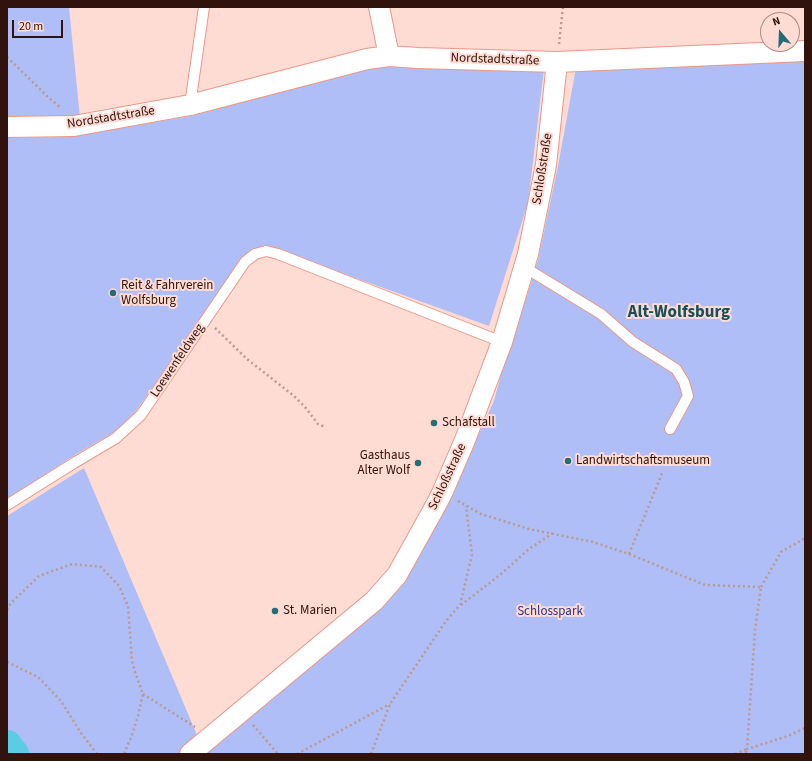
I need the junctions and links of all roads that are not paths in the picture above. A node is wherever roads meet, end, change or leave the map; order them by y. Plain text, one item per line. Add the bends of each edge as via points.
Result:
1 (204, 7) edge
2 (379, 7) edge
3 (805, 51) edge
4 (389, 56) junction
5 (557, 62) junction
6 (190, 105) junction
7 (7, 127) edge
8 (524, 267) junction
9 (502, 342) junction
10 (670, 429) dead end
11 (7, 505) edge
12 (190, 754) edge

1 - 6 lane
2 - 4 street
3 - 5 street, Nordstadtstraße
4 - 5 street, Nordstadtstraße
4 - 6 street, Nordstadtstraße
5 - 8 street, Schloßstraße via 546,165
6 - 7 street, Nordstadtstraße via 74,126
8 - 9 street, Schloßstraße
8 - 10 lane via 601,314 633,342 676,369 684,382 688,396
9 - 11 lane, Loewenfeldweg via 278,254 255,254 245,262 141,415 116,438
9 - 12 street, Schloßstraße via 443,491 397,575 374,601

